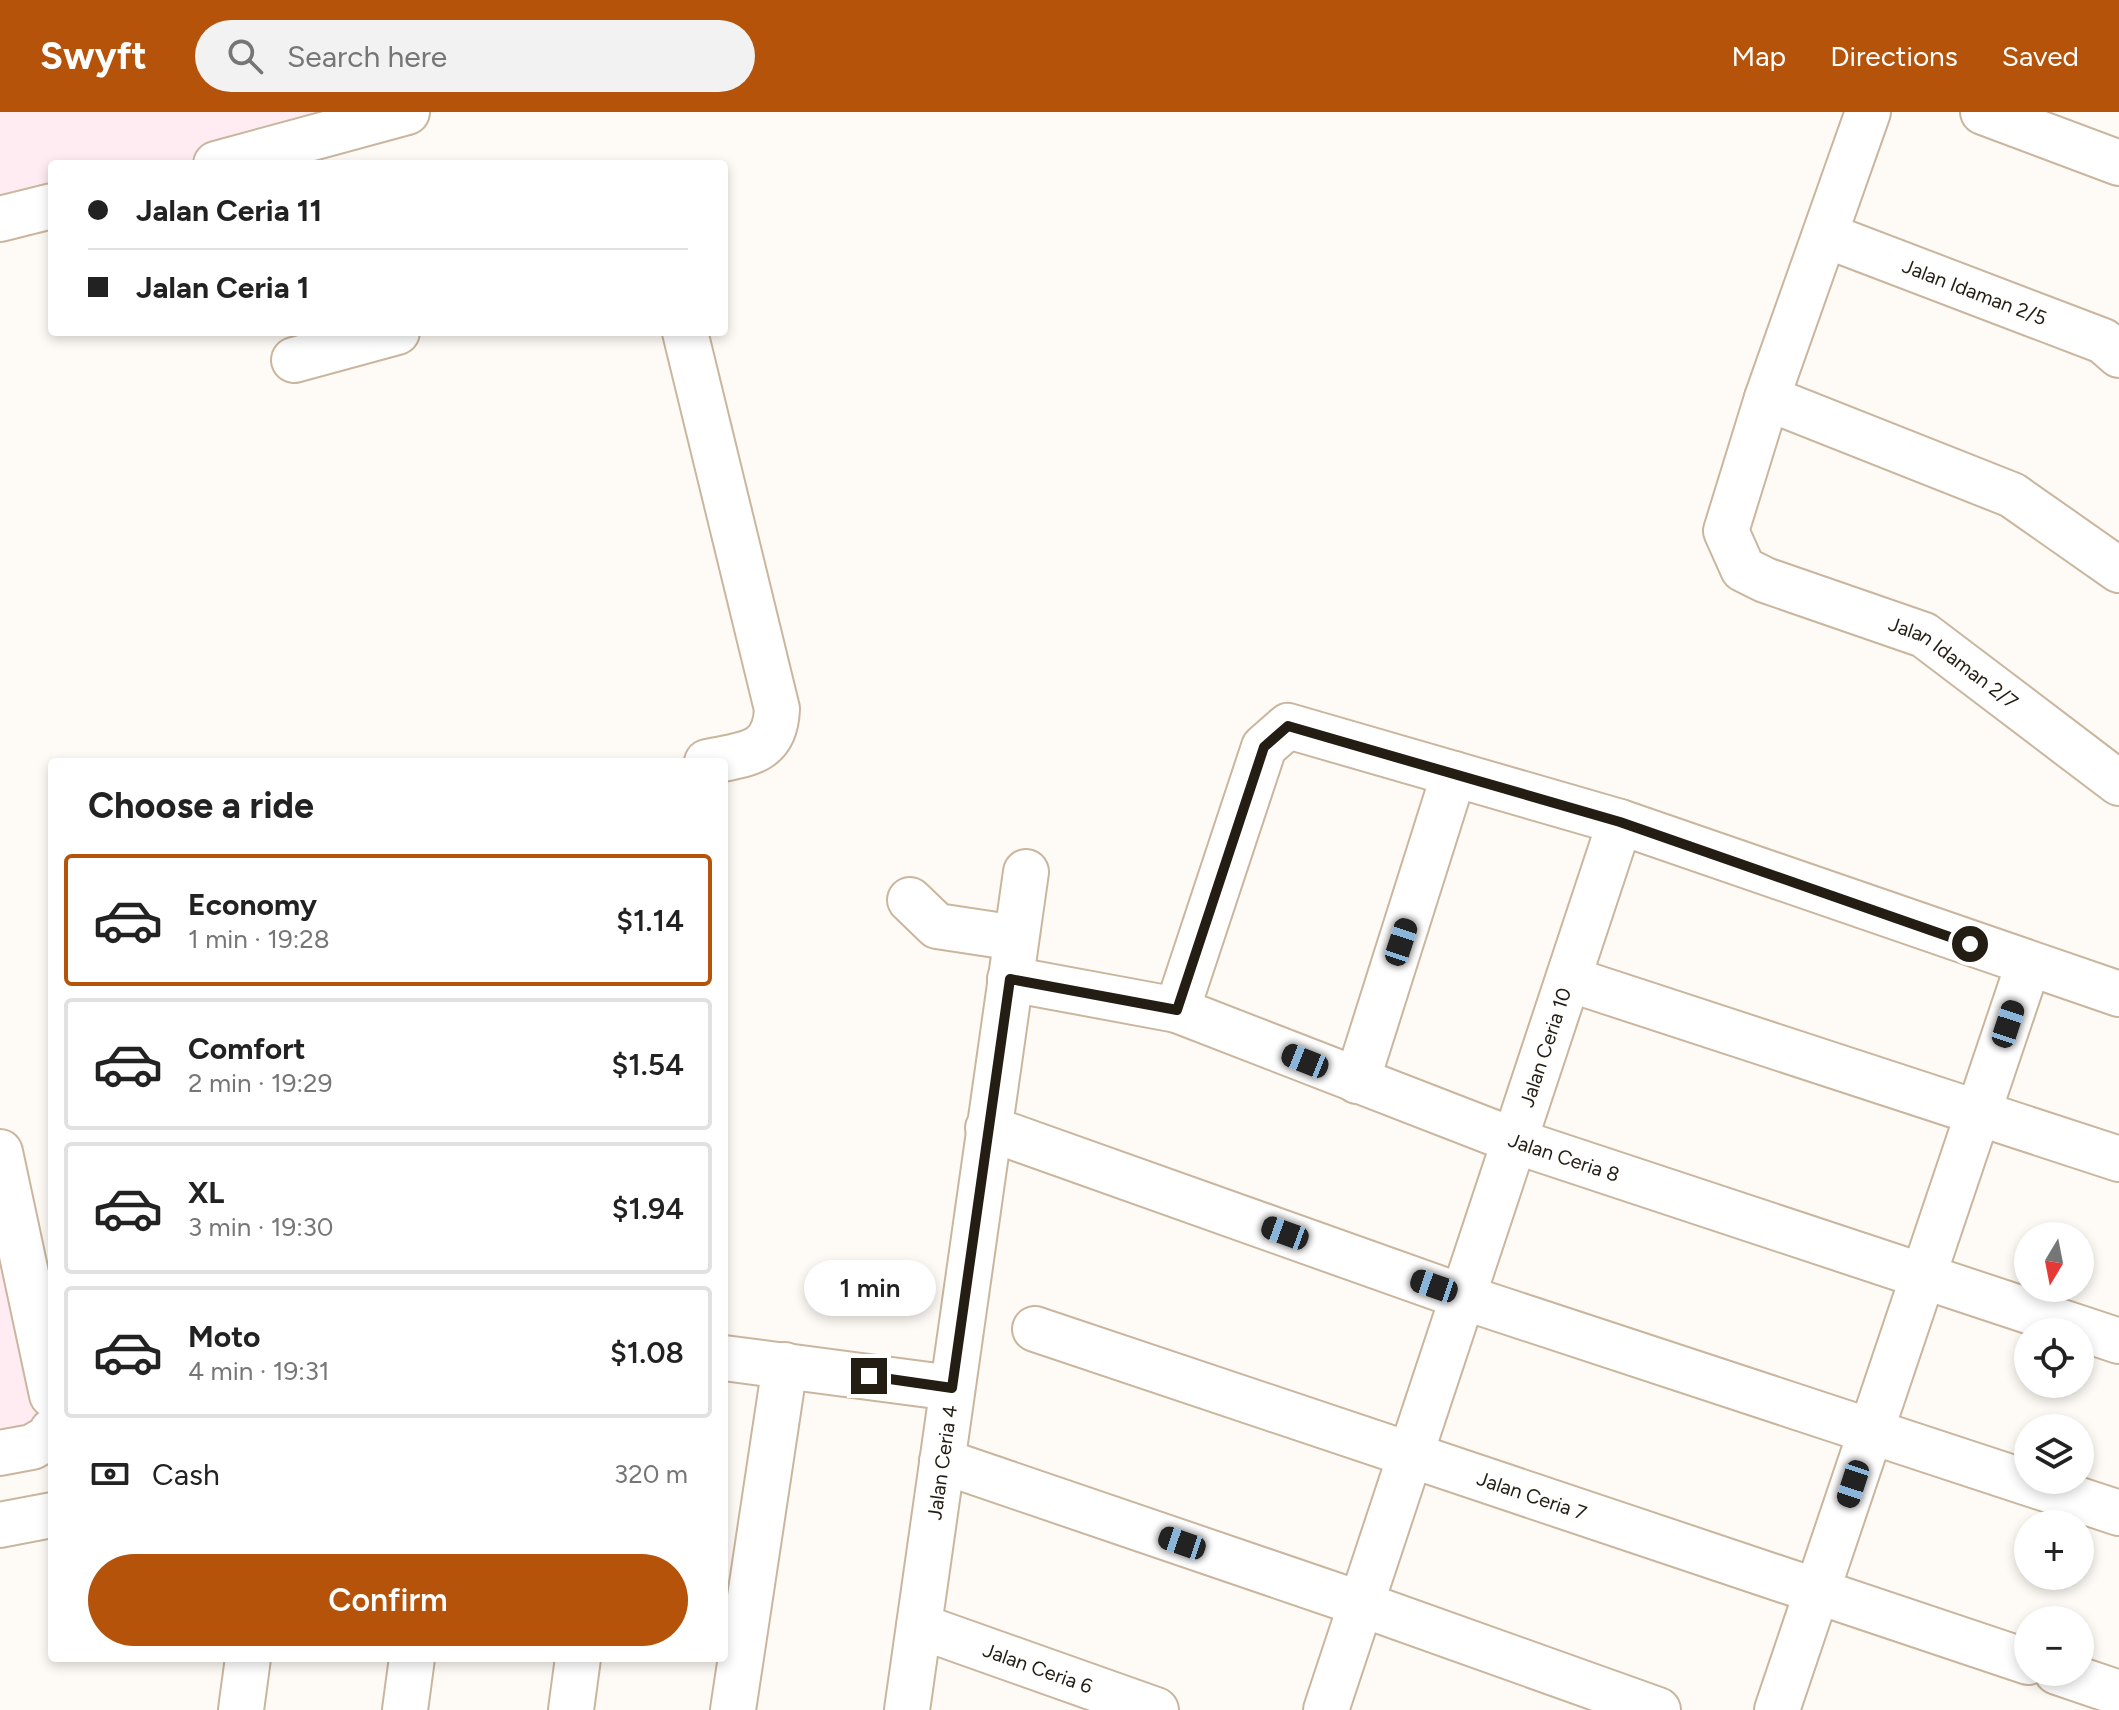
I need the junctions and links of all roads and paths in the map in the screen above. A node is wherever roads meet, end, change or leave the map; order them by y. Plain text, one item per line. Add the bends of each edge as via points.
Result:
1 (407, 112) edge
2 (1868, 112) edge
3 (1983, 112) edge
4 (231, 160) edge
5 (2119, 163) edge
6 (48, 207) edge
7 (0, 219) edge
8 (1825, 235) junction
9 (382, 336) edge
10 (686, 336) edge
11 (2119, 355) edge
12 (294, 360) dead end
13 (1767, 398) junction
14 (2119, 570) edge
15 (726, 758) edge
16 (1454, 774) junction
17 (2119, 783) edge
18 (1620, 822) junction
19 (1026, 872) dead end
20 (910, 900) dead end
21 (1013, 958) junction
22 (2028, 965) junction
23 (1569, 979) junction
24 (2119, 994) edge
25 (1177, 1010) junction
26 (1357, 1081) junction
27 (1978, 1113) junction
28 (988, 1128) junction
29 (1515, 1141) junction
30 (0, 1152) edge
31 (2119, 1159) edge
32 (1923, 1277) junction
33 (1463, 1297) junction
34 (1035, 1329) dead end
35 (2119, 1341) edge
36 (728, 1358) edge
37 (785, 1365) junction
38 (48, 1376) edge
39 (952, 1388) junction
40 (1871, 1431) junction
41 (48, 1438) edge
42 (0, 1453) edge
43 (1411, 1455) junction
44 (942, 1461) junction
45 (2119, 1513) edge
46 (48, 1516) edge
47 (0, 1525) edge
48 (1817, 1591) junction
49 (1361, 1604) junction
50 (919, 1626) junction
51 (2014, 1657) edge
52 (247, 1662) edge
53 (411, 1662) edge
54 (577, 1662) edge
55 (2094, 1685) edge
56 (2119, 1693) edge
57 (241, 1710) edge
58 (405, 1710) edge
59 (571, 1710) edge
60 (733, 1710) edge
61 (907, 1710) edge
62 (1156, 1710) edge
63 (1326, 1710) edge
64 (1658, 1710) edge
65 (1777, 1710) edge

1 - 4 street
2 - 8 street
3 - 5 street
6 - 7 street
8 - 11 street, Jalan Idaman 2/5 via 2103,341
8 - 13 street
9 - 12 street
10 - 15 street via 777,709 776,728 766,744
13 - 14 street via 2012,495
13 - 17 street, Jalan Idaman 2/7 via 1726,531 1743,569 1924,635
16 - 18 street
16 - 25 street via 1288,726 1264,747
16 - 26 street
18 - 22 street
18 - 23 street, Jalan Ceria 10
19 - 21 street, Jalan Ceria 4
20 - 21 street, Jalan Ceria 8 via 937,926
21 - 25 street, Jalan Ceria 8
21 - 28 street, Jalan Ceria 4
22 - 24 street
22 - 27 street
23 - 27 street
23 - 29 street, Jalan Ceria 10
25 - 26 street, Jalan Ceria 8
26 - 29 street, Jalan Ceria 8
27 - 31 street
27 - 32 street
28 - 33 street
28 - 39 street, Jalan Ceria 4
29 - 32 street, Jalan Ceria 8
29 - 33 street, Jalan Ceria 10
30 - 38 street
32 - 35 street, Jalan Ceria 8
32 - 40 street
33 - 40 street
33 - 43 street, Jalan Ceria 10
34 - 43 street, Jalan Ceria 7
36 - 37 street
37 - 39 street
37 - 60 street
39 - 44 street, Jalan Ceria 4
40 - 45 street
40 - 48 street
41 - 42 street
43 - 48 street, Jalan Ceria 7
43 - 49 street, Jalan Ceria 10
44 - 49 street
44 - 50 street, Jalan Ceria 4
46 - 47 street
48 - 51 street, Jalan Ceria 7
48 - 65 street
49 - 63 street, Jalan Ceria 10
49 - 64 street
50 - 61 street, Jalan Ceria 4
50 - 62 street, Jalan Ceria 6
52 - 57 street
53 - 58 street
54 - 59 street
55 - 56 street

